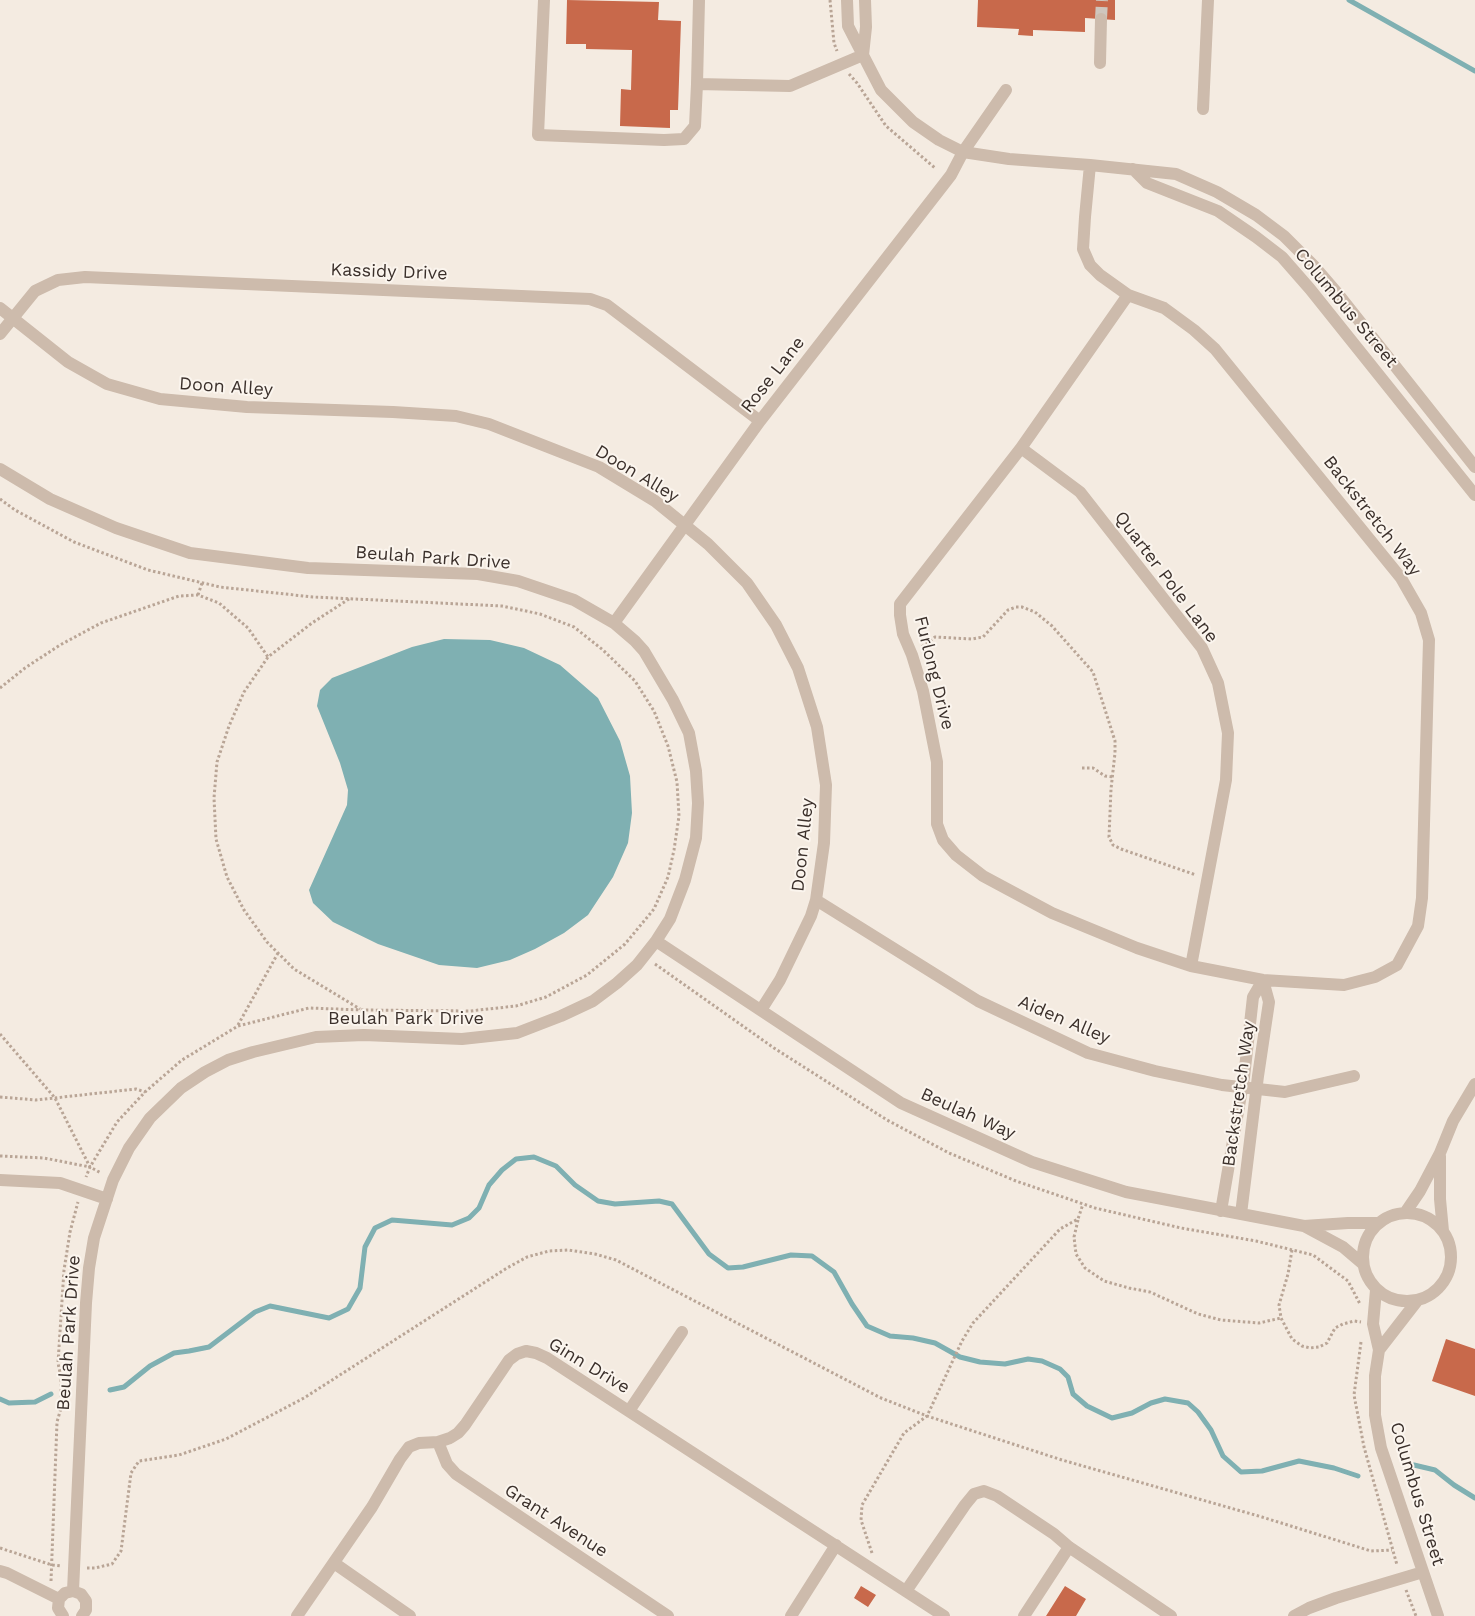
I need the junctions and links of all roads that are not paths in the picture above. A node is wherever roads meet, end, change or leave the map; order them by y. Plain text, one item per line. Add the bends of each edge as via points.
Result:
1 (544, 0) edge
2 (699, 0) edge
3 (847, 0) edge
4 (865, 0) edge
5 (1208, 0) edge
6 (1101, 19) tunnel mouth
7 (863, 55) junction
8 (1100, 63) dead end
9 (697, 84) junction
10 (1006, 90) dead end
11 (1203, 109) dead end
12 (963, 152) junction
13 (1090, 165) junction
14 (1133, 169) junction
15 (1128, 294) junction
16 (0, 308) edge
17 (12, 318) junction
18 (0, 334) edge
19 (760, 421) junction
20 (1021, 448) junction
21 (1475, 467) edge
22 (0, 468) edge
23 (1475, 494) edge
24 (686, 525) junction
25 (614, 623) junction
26 (816, 900) junction
27 (656, 941) junction
28 (1191, 966) junction
29 (1263, 980) junction
30 (761, 1010) junction
31 (1354, 1076) dead end
32 (1475, 1084) edge
33 (1242, 1088) junction
34 (1256, 1089) junction
35 (1440, 1153) junction
36 (0, 1180) edge
37 (107, 1199) junction
38 (1221, 1211) junction
39 (1405, 1213) junction
40 (1241, 1214) junction
41 (1378, 1224) junction
42 (1304, 1226) junction
43 (1443, 1231) junction
44 (1363, 1264) junction
45 (1376, 1290) junction
46 (1417, 1301) junction
47 (682, 1332) dead end
48 (1379, 1350) junction
49 (629, 1412) junction
50 (438, 1442) junction
51 (836, 1545) junction
52 (1069, 1547) junction
53 (334, 1563) junction
54 (0, 1571) edge
55 (1423, 1572) junction
56 (73, 1591) junction
57 (906, 1591) junction
58 (55, 1597) junction
59 (85, 1615) edge
60 (63, 1616) edge
61 (297, 1616) edge
62 (410, 1616) edge
63 (668, 1616) edge
64 (791, 1616) edge
65 (944, 1616) edge
66 (1024, 1616) edge
67 (1171, 1616) edge
68 (1294, 1616) edge
69 (1438, 1616) edge

1 - 9 street via 538,135 684,139 695,126
2 - 9 street
3 - 7 street, Columbus Street via 848,26
4 - 7 street
5 - 11 street
6 - 8 street
7 - 9 street via 790,86
7 - 12 street, Columbus Street via 881,90 913,122
10 - 12 street, Rose Lane
12 - 13 street, Columbus Street
12 - 19 street, Rose Lane via 951,175
13 - 14 street, Columbus Street
13 - 15 street, Backstretch Way via 1084,249 1090,264 1100,275
14 - 21 street, Columbus Street via 1176,174 1209,188 1256,215 1284,236 1338,294
14 - 23 street, Columbus Street via 1147,183 1218,211 1282,257
15 - 20 street, Furlong Drive
15 - 29 street, Backstretch Way via 1164,308 1215,349 1401,578 1421,614 1429,640 1422,898 1418,926 1397,965 1375,977 1344,984
16 - 17 street, Doon Alley
17 - 18 street, Kassidy Drive
17 - 19 street, Kassidy Drive via 35,291 58,280 85,277 590,299 608,305
17 - 24 street, Doon Alley via 68,362 107,384 160,399 247,407 456,416 489,424 600,467 655,501
19 - 24 street, Rose Lane
20 - 28 street, Quarter Pole Lane via 1080,492 1202,648 1218,683 1228,733 1227,772
20 - 28 street, Furlong Drive via 900,604 903,634 923,691 937,762 937,824 943,840 956,856 983,876 1052,913
22 - 25 street, Beulah Park Drive via 50,499 116,528 190,553 308,568 478,574 518,581 574,600
24 - 25 street, Rose Lane
24 - 26 street, Doon Alley via 747,583 776,625 798,668 817,727 826,784 824,843
25 - 27 street, Beulah Park Drive via 644,651 673,700 689,733 696,771 696,838 670,919
26 - 30 street, Doon Alley via 780,980
26 - 33 street, Aiden Alley via 978,1001 1088,1053 1155,1071
27 - 30 street, Beulah Way
27 - 37 street, Beulah Park Drive via 617,983 593,1001 517,1033 462,1039 364,1035 316,1037 228,1060 181,1088 150,1118 129,1148
28 - 29 street, Furlong Drive
29 - 33 street, Backstretch Way via 1253,997
29 - 34 street, Backstretch Way via 1269,1002
30 - 38 street, Beulah Way via 902,1103 1032,1162 1126,1192
31 - 34 street, Aiden Alley via 1285,1092
32 - 35 street, Columbus Street
33 - 34 street, Aiden Alley
33 - 38 street, Backstretch Way
34 - 40 street, Backstretch Way
35 - 39 street, Columbus Street
35 - 43 street, Columbus Street
36 - 37 street via 60,1183
37 - 56 street, Beulah Park Drive via 94,1238 86,1303
38 - 40 street, Beulah Way
39 - 41 street via 1391,1216
39 - 43 street via 1420,1214
40 - 42 street, Beulah Way
41 - 42 street, Beulah Way
41 - 44 street via 1363,1249
42 - 44 street, Beulah Way via 1343,1247
43 - 46 street, Columbus Street via 1450,1244 1452,1258 1449,1273 1431,1295
44 - 45 street
45 - 46 street via 1402,1302
45 - 48 street, Columbus Street via 1373,1324
46 - 48 street, Columbus Street
47 - 49 street
48 - 55 street, Columbus Street via 1374,1376 1375,1415 1381,1448
49 - 50 street, Ginn Drive via 547,1358 526,1351 509,1360 458,1433
49 - 51 street, Ginn Drive
50 - 53 street, Ginn Drive via 410,1447
50 - 63 street, Grant Avenue via 447,1464 456,1474
51 - 57 street, Ginn Drive
51 - 64 street
52 - 57 street via 997,1496 984,1491 974,1494
52 - 66 street
52 - 67 street
53 - 61 street, Ginn Drive
53 - 62 street
54 - 58 street
55 - 68 street via 1336,1598
55 - 69 street, Columbus Street
56 - 58 street
56 - 59 street via 86,1601
57 - 65 street, Ginn Drive
58 - 60 street

